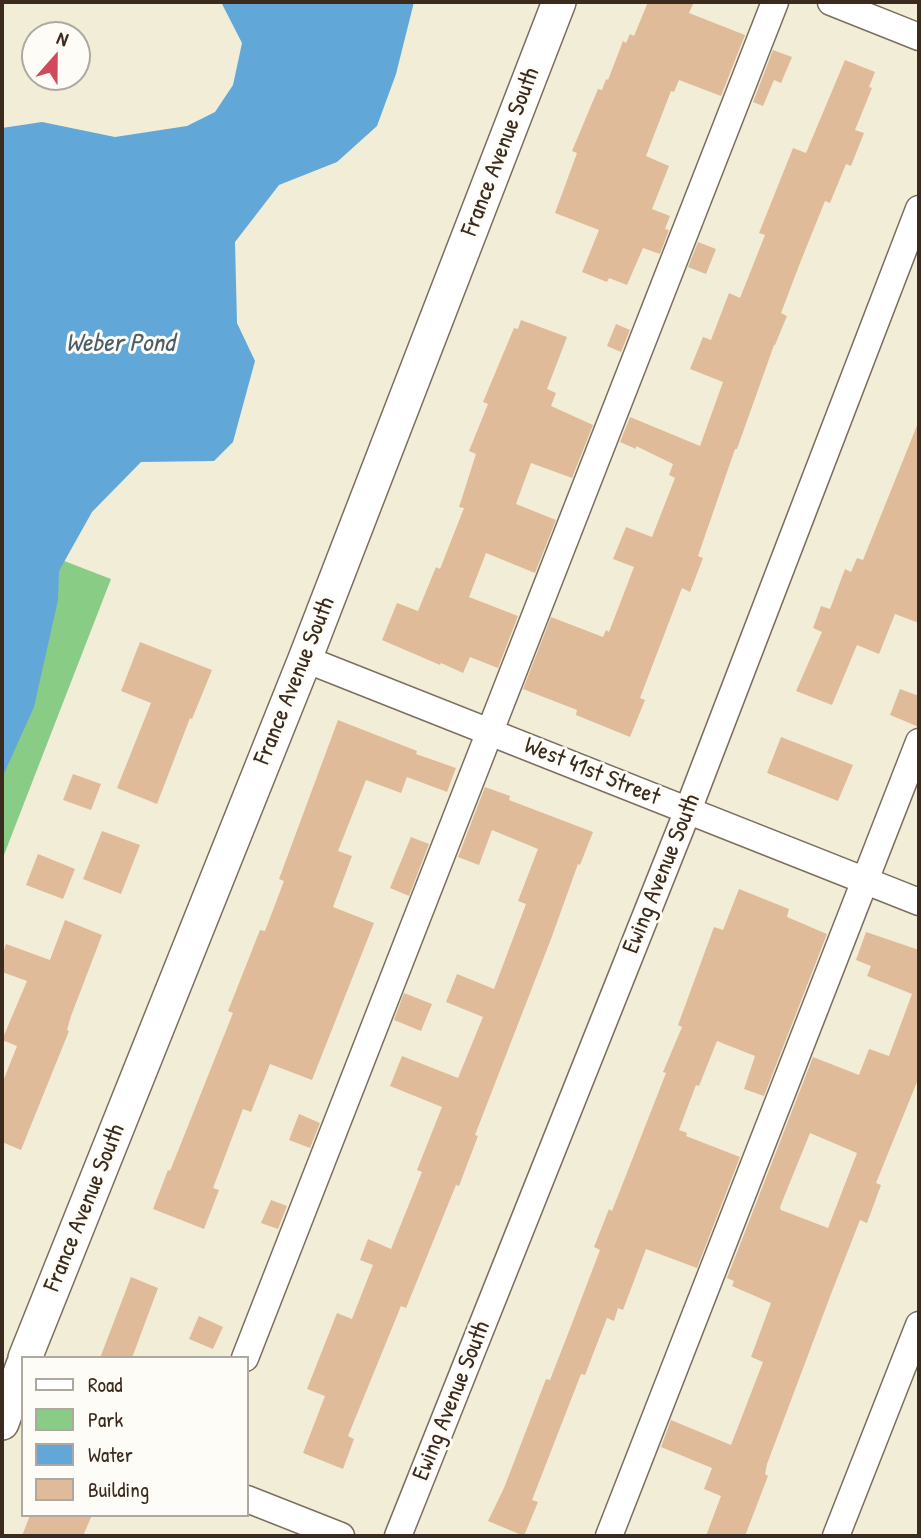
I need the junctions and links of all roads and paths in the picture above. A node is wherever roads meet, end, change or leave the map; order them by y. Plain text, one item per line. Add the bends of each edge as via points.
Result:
1 (559, 2) edge
2 (775, 2) edge
3 (831, 2) edge
4 (919, 37) edge
5 (919, 209) edge
6 (304, 659) junction
7 (489, 732) junction
8 (919, 742) edge
9 (688, 810) junction
10 (865, 880) junction
11 (919, 902) edge
12 (919, 1325) edge
13 (26, 1356) edge
14 (246, 1356) edge
15 (21, 1371) edge
16 (8, 1412) edge
17 (248, 1499) edge
18 (341, 1536) edge
19 (398, 1536) edge
20 (609, 1536) edge
21 (836, 1536) edge

1 - 6 main road, France Avenue South
2 - 7 street
3 - 4 street
5 - 9 street, Ewing Avenue South
6 - 7 street, West 41st Street
6 - 13 main road, France Avenue South
7 - 9 street, West 41st Street
7 - 14 street
8 - 10 street
9 - 10 street, West 41st Street
9 - 19 street, Ewing Avenue South
10 - 11 street, West 41st Street
10 - 20 street
12 - 21 street
15 - 16 main road
17 - 18 street

